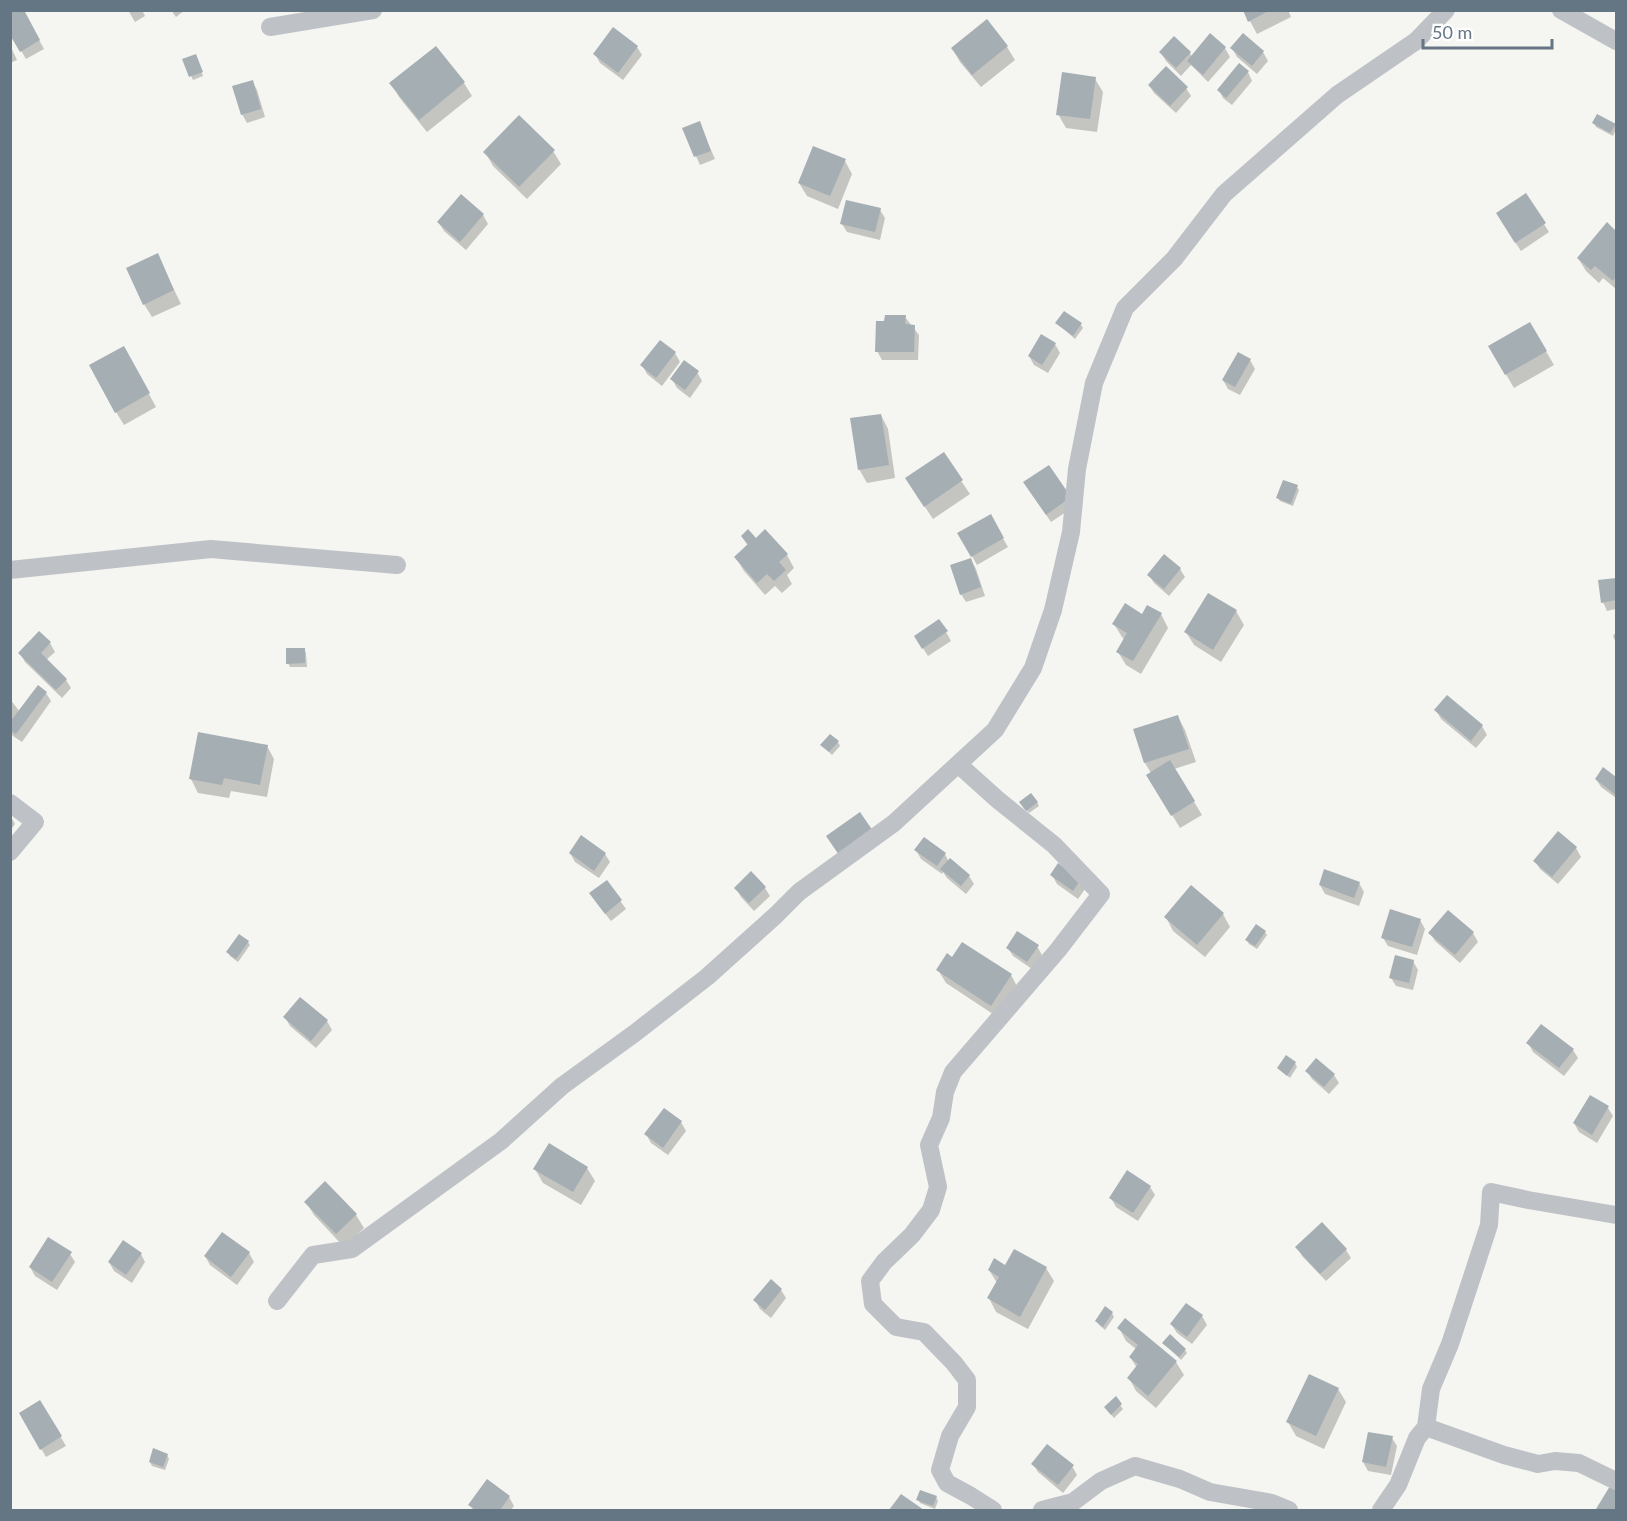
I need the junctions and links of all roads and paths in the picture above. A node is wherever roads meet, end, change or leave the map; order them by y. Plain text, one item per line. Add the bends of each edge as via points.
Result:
1 (373, 10) edge
2 (1446, 10) edge
3 (1561, 10) edge
4 (270, 27) dead end
5 (1617, 41) edge
6 (397, 565) dead end
7 (10, 570) edge
8 (958, 764) junction
9 (10, 803) edge
10 (10, 852) edge
11 (1617, 1215) edge
12 (277, 1301) dead end
13 (1426, 1427) junction
14 (1617, 1481) edge
15 (993, 1510) edge
16 (1042, 1510) edge
17 (1288, 1510) edge
18 (1381, 1510) edge

1 - 4 street
2 - 8 street via 1416,40 1337,95 1224,194 1174,259 1125,308 1094,383 1077,470 1071,532 1053,610 1033,668 995,730
3 - 5 street
6 - 7 street via 211,549
8 - 12 street via 894,823 799,892 707,977 562,1086 501,1141 352,1249 313,1255
8 - 15 street via 1054,845 1101,894 953,1072 929,1145 939,1186 931,1210 870,1281 873,1304 880,1312 896,1327 924,1332 967,1380 967,1407 939,1470 947,1483
9 - 10 street via 35,822
11 - 13 street via 1491,1192 1489,1225 1431,1389
13 - 14 street via 1538,1464 1580,1463
13 - 18 street via 1417,1438 1398,1485
16 - 17 street via 1073,1502 1101,1481 1134,1466 1210,1492 1272,1503

